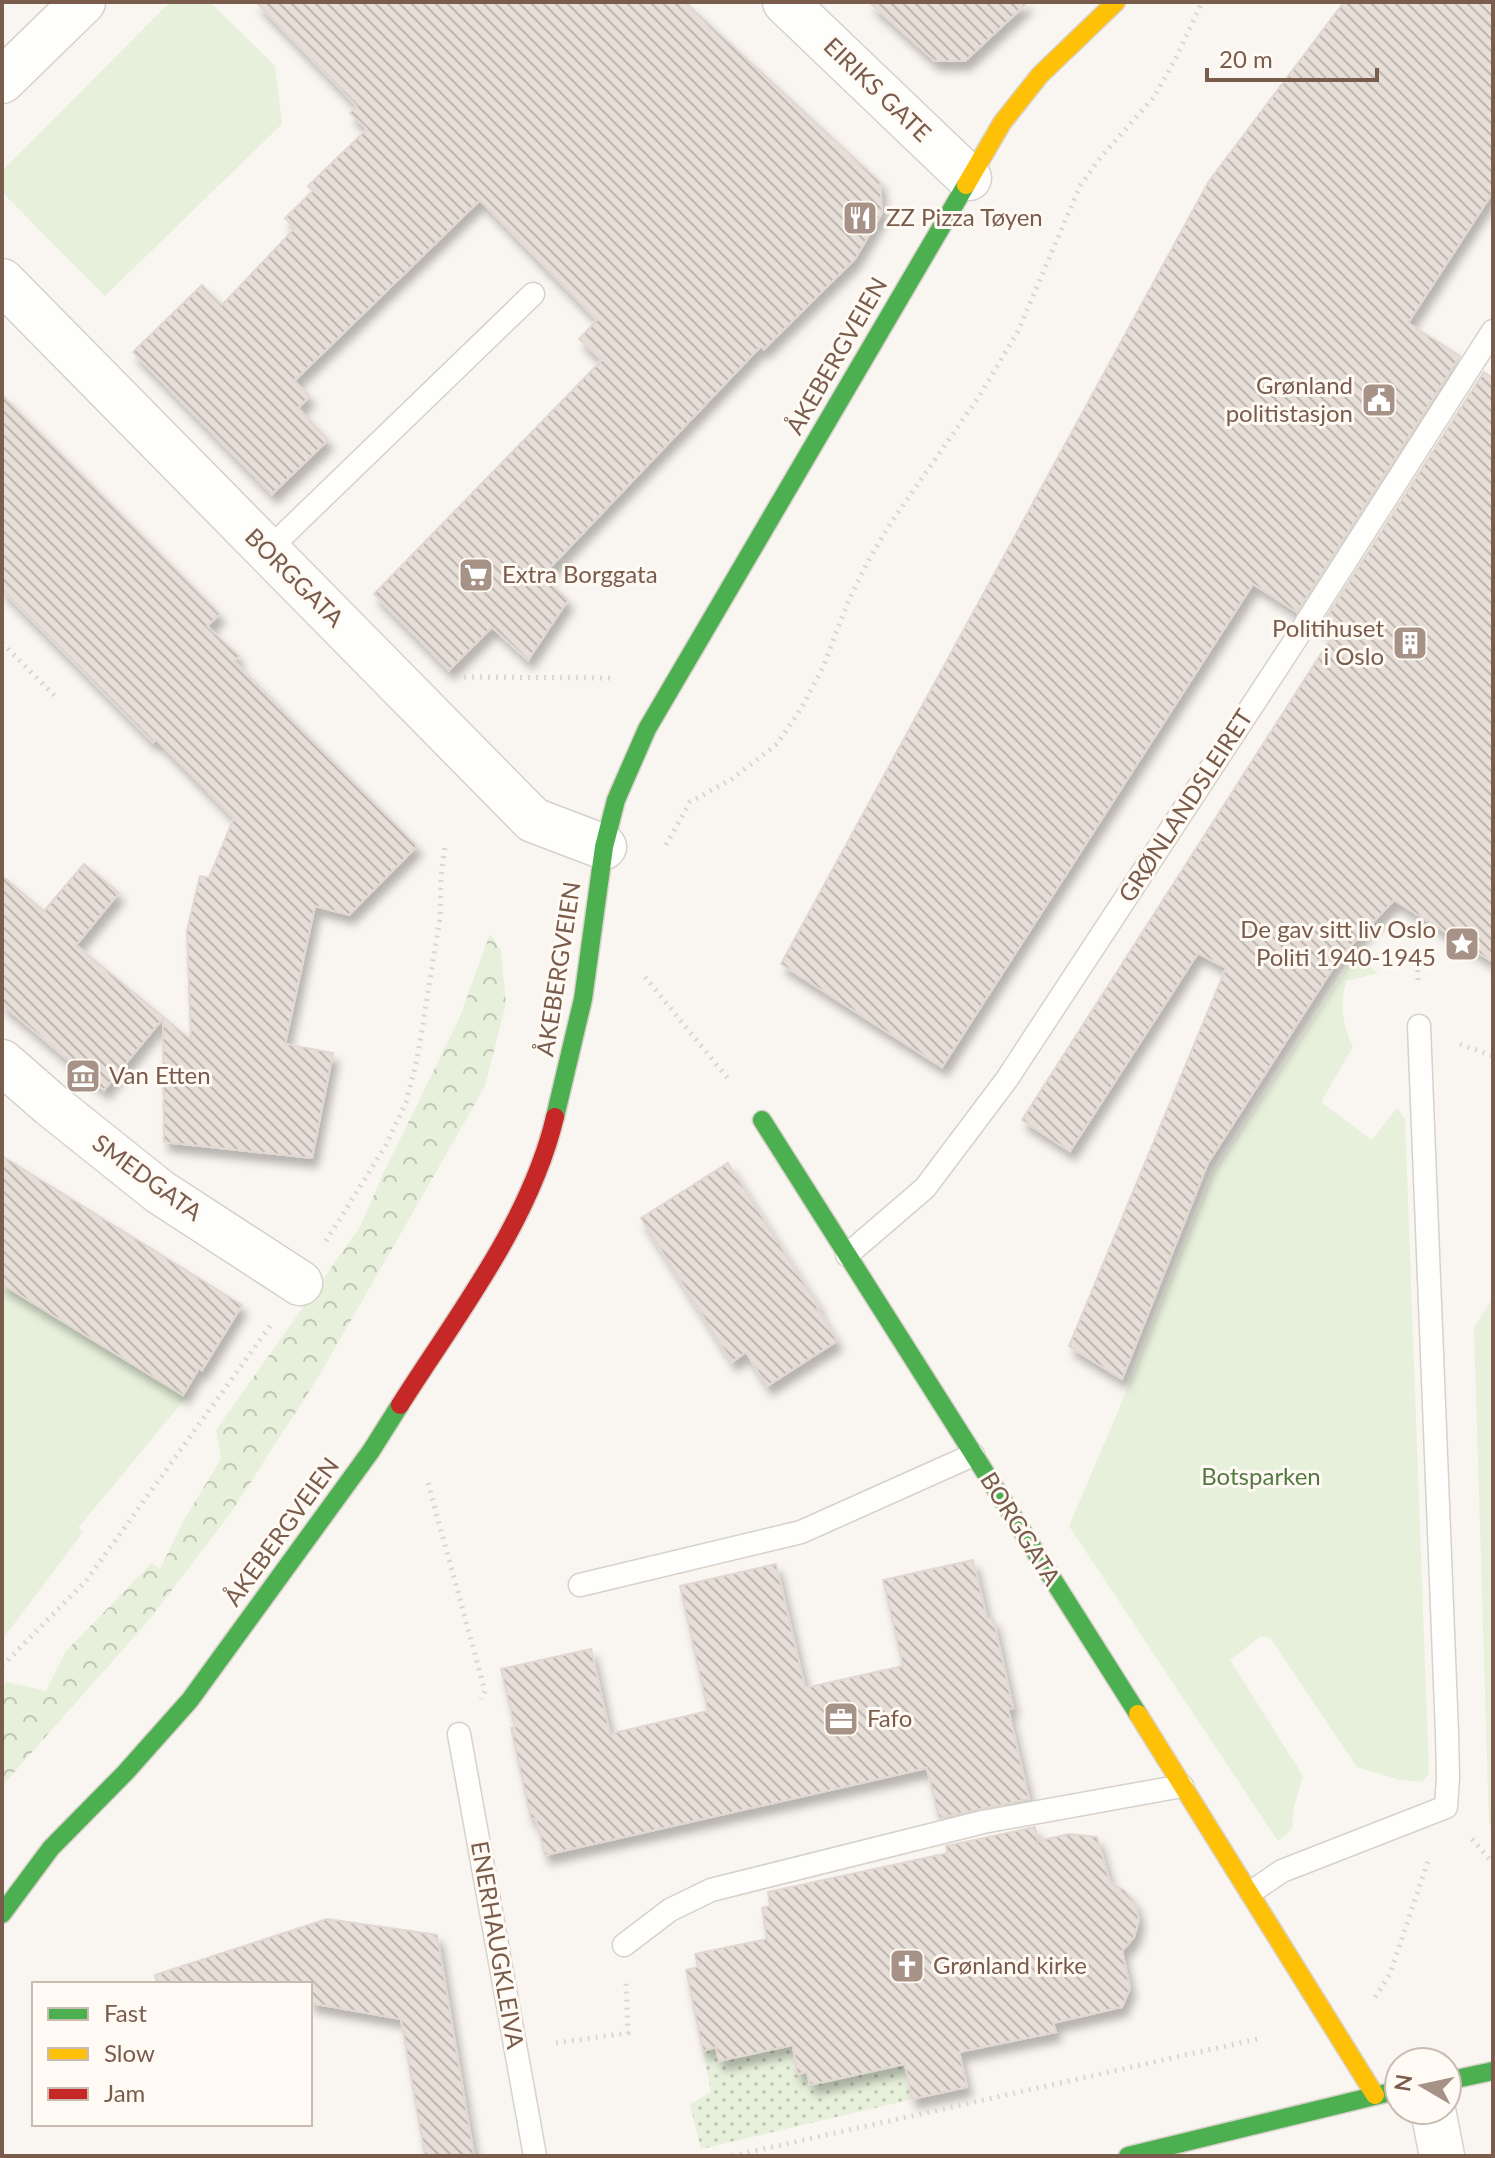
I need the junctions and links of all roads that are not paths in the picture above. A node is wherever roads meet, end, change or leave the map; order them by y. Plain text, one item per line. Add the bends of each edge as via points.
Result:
1 (83, 2) edge
2 (785, 2) edge
3 (1116, 2) edge
4 (2, 81) edge
5 (969, 178) junction
6 (2, 281) edge
7 (533, 294) dead end
8 (1493, 331) edge
9 (267, 551) junction
10 (604, 847) junction
11 (1419, 1026) road end
12 (2, 1062) edge
13 (762, 1120) road end
14 (847, 1255) junction
15 (300, 1283) dead end
16 (973, 1455) junction
17 (580, 1585) dead end
18 (459, 1734) road end
19 (1182, 1786) junction
20 (1251, 1892) junction
21 (2, 1914) edge
22 (624, 1945) road end
23 (1493, 2071) edge
24 (1463, 2078) edge
25 (1383, 2093) edge
26 (1375, 2095) junction
27 (1436, 2126) edge
28 (535, 2156) edge
29 (1128, 2156) edge
30 (1442, 2156) edge

1 - 4 street
2 - 5 street, EIRIKS GATE
3 - 5 street, ÅKEBERGVEIEN via 1040,75 1002,123
5 - 10 street, ÅKEBERGVEIEN via 647,729 616,800
6 - 9 street, BORGGATA
7 - 9 lane
8 - 14 lane, GRØNLANDSLEIRET via 1007,1079 925,1188
9 - 10 street, BORGGATA via 533,820
10 - 21 street, ÅKEBERGVEIEN via 583,999 557,1111 531,1186 497,1252 371,1451 190,1700 51,1848
11 - 20 lane via 1446,1807 1282,1871
12 - 15 street, SMEDGATA via 160,1192
13 - 14 street, BORGGATA
14 - 16 street, BORGGATA
16 - 17 lane via 801,1532
16 - 19 street, BORGGATA
18 - 28 lane, ENERHAUGKLEIVA
19 - 20 street, BORGGATA
19 - 22 lane via 983,1822 711,1890 670,1910
20 - 26 street, BORGGATA
23 - 24 street
25 - 26 street
26 - 29 street
27 - 30 street

